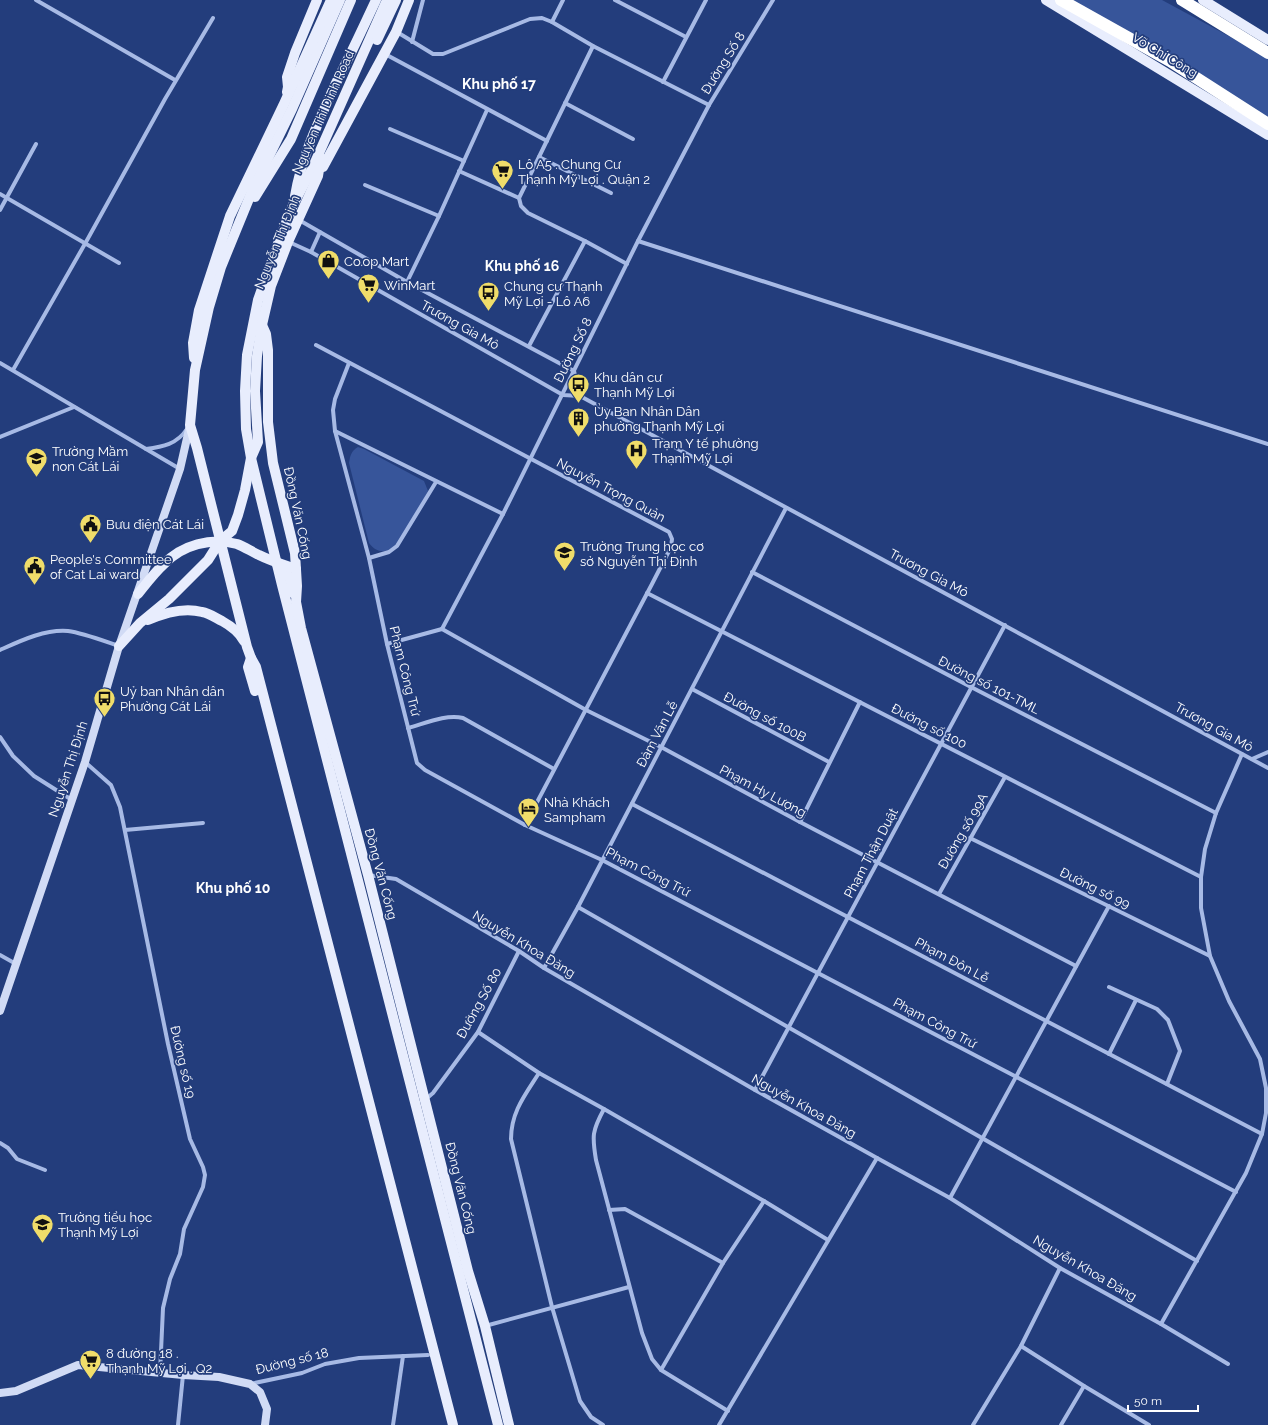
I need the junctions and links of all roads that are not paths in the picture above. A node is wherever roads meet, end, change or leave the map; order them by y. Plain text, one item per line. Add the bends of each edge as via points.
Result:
1 (36, 0) edge
2 (317, 0) edge
3 (331, 0) edge
4 (340, 0) edge
5 (351, 0) edge
6 (376, 0) edge
7 (387, 0) edge
8 (396, 0) edge
9 (409, 0) edge
10 (424, 0) edge
11 (563, 0) edge
12 (615, 0) edge
13 (706, 0) edge
14 (773, 0) edge
15 (1046, 0) edge
16 (1061, 0) edge
17 (1182, 0) edge
18 (1203, 0) edge
19 (213, 18) dead end
20 (552, 22) junction
21 (396, 32) junction
22 (686, 37) junction
23 (1268, 40) edge
24 (412, 42) junction
25 (593, 46) junction
26 (1268, 53) edge
27 (384, 54) junction
28 (176, 80) junction
29 (663, 82) junction
30 (566, 103) junction
31 (709, 105) junction
32 (288, 107) junction
33 (487, 110) junction
34 (1268, 124) edge
35 (390, 129) dead end
36 (1268, 135) edge
37 (633, 139) dead end
38 (324, 142) junction
39 (547, 142) junction
40 (36, 144) dead end
41 (539, 157) junction
42 (321, 158) junction
43 (464, 161) junction
44 (459, 171) junction
45 (318, 176) junction
46 (365, 185) dead end
47 (311, 190) junction
48 (611, 193) dead end
49 (0, 194) edge
50 (7, 198) junction
51 (519, 198) junction
52 (0, 210) edge
53 (291, 210) junction
54 (439, 216) junction
55 (299, 220) junction
56 (236, 227) junction
57 (320, 232) junction
58 (284, 240) junction
59 (585, 241) junction
60 (638, 241) junction
61 (86, 242) junction
62 (310, 252) junction
63 (119, 263) dead end
64 (626, 264) junction
65 (407, 282) junction
66 (258, 324) junction
67 (316, 345) dead end
68 (529, 346) junction
69 (0, 363) edge
70 (349, 363) junction
71 (13, 370) junction
72 (195, 370) junction
73 (574, 371) junction
74 (563, 395) junction
75 (580, 396) junction
76 (74, 407) junction
77 (190, 425) junction
78 (335, 431) junction
79 (0, 437) edge
80 (1268, 444) edge
81 (146, 449) junction
82 (251, 458) junction
83 (530, 458) junction
84 (180, 469) junction
85 (436, 482) junction
86 (786, 508) junction
87 (503, 514) junction
88 (220, 541) junction
89 (260, 556) junction
90 (369, 558) junction
91 (276, 562) junction
92 (296, 569) junction
93 (752, 572) junction
94 (282, 585) junction
95 (647, 593) junction
96 (138, 594) junction
97 (296, 602) junction
98 (140, 623) junction
99 (1004, 625) junction
100 (297, 629) junction
101 (442, 629) junction
102 (722, 631) junction
103 (387, 644) junction
104 (119, 646) junction
105 (248, 647) junction
106 (0, 650) edge
107 (971, 687) junction
108 (692, 689) junction
109 (860, 702) junction
110 (586, 710) junction
111 (408, 728) junction
112 (0, 737) edge
113 (941, 744) junction
114 (661, 747) junction
115 (1268, 752) edge
116 (1242, 754) junction
117 (1252, 759) junction
118 (86, 762) junction
119 (829, 762) junction
120 (1268, 768) edge
121 (554, 769) junction
122 (1005, 777) junction
123 (72, 800) junction
124 (632, 804) junction
125 (1216, 813) junction
126 (800, 822) junction
127 (203, 823) dead end
128 (525, 825) junction
129 (125, 830) junction
130 (970, 838) junction
131 (602, 860) junction
132 (877, 862) junction
133 (368, 875) junction
134 (1201, 877) junction
135 (938, 894) junction
136 (1109, 906) junction
137 (578, 907) junction
138 (848, 917) junction
139 (519, 951) junction
140 (0, 955) edge
141 (1210, 956) junction
142 (16, 964) junction
143 (1076, 966) junction
144 (544, 968) junction
145 (818, 973) junction
146 (1109, 987) dead end
147 (2, 999) edge
148 (1136, 1000) junction
149 (0, 1011) edge
150 (1046, 1021) junction
151 (789, 1027) junction
152 (478, 1032) junction
153 (348, 1037) junction
154 (1109, 1054) junction
155 (539, 1073) junction
156 (1016, 1077) junction
157 (1167, 1084) junction
158 (755, 1090) junction
159 (425, 1101) junction
160 (416, 1108) junction
161 (604, 1109) junction
162 (1262, 1134) junction
163 (982, 1138) junction
164 (0, 1143) edge
165 (877, 1158) junction
166 (45, 1170) dead end
167 (1236, 1192) junction
168 (950, 1198) junction
169 (764, 1201) junction
170 (609, 1210) junction
171 (828, 1240) junction
172 (1197, 1261) junction
173 (723, 1263) junction
174 (1060, 1268) junction
175 (629, 1287) junction
176 (552, 1307) junction
177 (1161, 1324) junction
178 (485, 1326) junction
179 (1021, 1346) junction
180 (428, 1355) junction
181 (403, 1356) junction
182 (1228, 1364) dead end
183 (661, 1370) junction
184 (160, 1373) junction
185 (183, 1375) junction
186 (250, 1384) junction
187 (1084, 1386) junction
188 (0, 1393) edge
189 (728, 1411) junction
190 (1141, 1423) edge
191 (178, 1425) edge
192 (265, 1425) edge
193 (393, 1425) edge
194 (446, 1425) edge
195 (453, 1425) edge
196 (498, 1425) edge
197 (509, 1425) edge
198 (603, 1425) edge
199 (719, 1425) edge
200 (973, 1425) edge
201 (1061, 1425) edge
202 (1149, 1425) edge

1 - 28 street
2 - 32 main road via 287,77
3 - 32 main road
4 - 32 main road
5 - 56 main road, Nguyen Thi Dinh Road via 291,139
6 - 53 main road, Nguyen Thi Dinh Road via 306,150
7 - 38 main road, Nguyen Thi Dinh Road
8 - 42 main road, Nguyen Thi Dinh Road
9 - 21 main road
10 - 24 street
11 - 20 street
12 - 22 street
13 - 22 street
14 - 31 street, Đường Số 8
15 - 36 main road, Võ Chí Công
16 - 34 highway, Võ Chí Công via 1170,62
17 - 26 highway
18 - 23 main road
19 - 28 street
20 - 24 street via 542,18 530,19 443,54 433,54
20 - 25 street
21 - 24 street
21 - 27 main road
22 - 29 street
25 - 29 street
25 - 30 street
27 - 33 street
27 - 45 main road
28 - 61 street
29 - 31 street
30 - 37 street
30 - 39 street
31 - 60 street, Đường Số 8
32 - 56 main road, Nguyễn Thị Định
32 - 72 main road, Nguyễn Thị Định via 230,216 199,310 193,343
33 - 39 street
33 - 43 street
35 - 43 street
38 - 42 main road
38 - 53 main road, Nguyen Thi Dinh Road
39 - 41 street
40 - 50 street
41 - 48 street
41 - 51 street
42 - 45 main road, Nguyễn Thị Định
43 - 44 street
44 - 51 street
44 - 54 street
45 - 47 main road, Nguyễn Thị Định
46 - 54 street
47 - 53 main road
47 - 55 main road, Nguyễn Thị Định
49 - 50 street
50 - 52 street
50 - 61 street
51 - 59 street via 521,206 528,212
53 - 55 main road
53 - 58 main road, Nguyễn Thị Định
54 - 65 street
55 - 57 street, Trương Gia Mô
55 - 58 main road, Nguyễn Thị Định
56 - 72 main road, Nguyễn Thị Định via 209,307
57 - 62 street
57 - 65 street, Trương Gia Mô
58 - 62 street, Trương Gia Mô
58 - 66 main road, Nguyễn Thị Định via 263,282
59 - 64 street
59 - 68 street
60 - 64 street, Đường Số 8
60 - 80 street
61 - 63 street
61 - 71 street
62 - 74 street, Trương Gia Mô
64 - 73 street, Đường Số 8
65 - 68 street, Trương Gia Mô
66 - 82 main road, Nguyễn Thị Định via 255,391 258,442
66 - 92 main road, Đồng Văn Cống via 266,334 268,350 268,422 273,463 295,553
67 - 70 street, Nguyễn Trọng Quản
68 - 73 street, Trương Gia Mô
69 - 71 street
70 - 78 street, Phạm Công Trứ via 335,399
70 - 83 street, Nguyễn Trọng Quản
71 - 76 street
72 - 77 main road, Nguyễn Thị Định
73 - 74 street, Đường Số 8
73 - 75 street
74 - 75 street, Trương Gia Mô
74 - 83 street, Đường Số 8
75 - 86 street, Trương Gia Mô
76 - 79 street
76 - 81 street
77 - 81 street via 176,441 162,447
77 - 84 main road, Nguyễn Thị Định
77 - 88 main road
78 - 85 street
78 - 90 street, Phạm Công Trứ
81 - 84 street
82 - 88 main road, Nguyễn Thị Định via 238,515 232,531
82 - 91 main road, Đồng Văn Cống
83 - 87 street, Đường Số 8
83 - 95 street, Nguyễn Trọng Quản via 669,532 672,539 671,547
84 - 96 main road, Nguyễn Thị Định
85 - 87 street
85 - 90 street via 397,546
86 - 93 street, Đàm Văn Lễ
86 - 99 street, Trương Gia Mô
87 - 101 street, Đường Số 8
88 - 89 main road via 237,544
88 - 96 main road via 192,546 175,554
88 - 98 main road, Nguyễn Thị Định via 208,560
88 - 105 main road
89 - 91 main road
89 - 94 main road
90 - 103 street, Phạm Công Trứ
91 - 92 main road
91 - 94 main road, Đồng Văn Cống
91 - 97 main road via 290,578
92 - 97 main road, Đồng Văn Cống
93 - 102 street, Đàm Văn Lễ
93 - 107 street, Đường số 101-TML
94 - 100 main road, Đồng Văn Cống
95 - 102 street, Đường số 100
95 - 110 street, Nguyễn Trọng Quản
96 - 104 main road, Nguyễn Thị Định
97 - 100 main road, Đồng Văn Cống
98 - 104 main road, Nguyễn Thị Định
98 - 105 main road via 172,612 202,612 228,624 241,634
99 - 107 street, Phạm Thận Duật
99 - 116 street, Trương Gia Mô
100 - 133 main road, Đồng Văn Cống
100 - 160 main road, Đồng Văn Cống
101 - 103 street
101 - 110 street, Phạm Hy Lượng
102 - 108 street, Đàm Văn Lễ
102 - 109 street, Đường số 100
103 - 111 street, Phạm Công Trứ
104 - 106 street via 68,631 49,632
104 - 118 main road, Nguyễn Thị Định
105 - 153 main road via 256,667
107 - 113 street, Phạm Thận Duật
107 - 125 street, Đường số 101-TML
108 - 114 street, Đàm Văn Lễ
108 - 119 street, Đường số 100B
109 - 113 street, Đường số 100
109 - 119 street
110 - 114 street, Phạm Hy Lượng
110 - 121 street, Nguyễn Trọng Quản
111 - 121 street via 455,716 464,718
111 - 128 street, Phạm Công Trứ via 417,763 425,770
112 - 123 street via 13,756 34,776
113 - 122 street, Đường số 100
113 - 132 street, Phạm Thận Duật
114 - 124 street, Đàm Văn Lễ
114 - 126 street, Phạm Hy Lượng
115 - 117 street
116 - 117 street, Trương Gia Mô
116 - 125 street
117 - 120 street, Trương Gia Mô
118 - 123 main road, Nguyễn Thị Định
118 - 129 street, Đường số 19 via 112,785
119 - 126 street
121 - 128 street, Nguyễn Trọng Quản
122 - 130 street, Đường số 99A
122 - 134 street, Đường số 100
123 - 142 main road, Nguyễn Thị Định
124 - 131 street, Đàm Văn Lễ
124 - 138 street, Phạm Đôn Lễ
125 - 134 street via 1205,849
126 - 132 street, Phạm Hy Lượng
127 - 129 street
128 - 131 street, Phạm Công Trứ
129 - 184 street, Đường số 19 via 190,1139 205,1175 203,1187 184,1229 180,1254 170,1279 163,1308
130 - 135 street, Đường số 99A
130 - 136 street, Đường số 99
131 - 137 street, Đàm Văn Lễ
131 - 145 street, Phạm Công Trứ
132 - 135 street, Phạm Hy Lượng
132 - 138 street, Phạm Thận Duật
133 - 139 street, Nguyễn Khoa Đăng via 396,879
133 - 159 main road, Đồng Văn Cống
134 - 141 street via 1201,908
135 - 143 street, Phạm Hy Lượng
136 - 141 street, Đường số 99
136 - 143 street
137 - 144 street, Đàm Văn Lễ
137 - 151 street
138 - 145 street, Phạm Thận Duật
138 - 150 street, Phạm Đôn Lễ
139 - 144 street, Nguyễn Khoa Đăng
139 - 152 street, Đường Số 80
140 - 142 street
141 - 162 street via 1229,1001 1260,1059 1266,1088 1266,1113
142 - 147 main road, Nguyễn Thị Định
143 - 150 street
144 - 158 street, Nguyễn Khoa Đăng
145 - 151 street, Phạm Thận Duật
145 - 156 street, Phạm Công Trứ
146 - 148 street
147 - 149 main road, Nguyễn Thị Định
148 - 154 street
148 - 157 street via 1157,1010 1168,1020 1176,1039 1180,1051
150 - 154 street, Phạm Đôn Lễ
150 - 156 street
151 - 158 street, Phạm Thận Duật
151 - 163 street
152 - 155 street
152 - 159 street, Đường Số 80
153 - 180 main road
153 - 195 main road
154 - 157 street, Phạm Đôn Lễ
155 - 161 street
155 - 176 street via 516,1111 511,1127 511,1139
156 - 163 street
156 - 167 street, Phạm Công Trứ
157 - 162 street, Phạm Đôn Lễ
158 - 165 street, Nguyễn Khoa Đăng
159 - 160 main road
159 - 178 main road, Đồng Văn Cống via 468,1271
160 - 196 main road, Đồng Văn Cống
161 - 169 street
161 - 170 street via 596,1124 593,1139
162 - 167 street
163 - 168 street
163 - 172 street
164 - 166 street via 17,1159
165 - 168 street, Nguyễn Khoa Đăng
165 - 171 street
167 - 172 street
168 - 174 street, Nguyễn Khoa Đăng
169 - 171 street
169 - 173 street
170 - 173 street via 625,1209
170 - 175 street
171 - 189 street
172 - 177 street
173 - 183 street
174 - 177 street, Nguyễn Khoa Đăng
174 - 179 street
175 - 176 street
175 - 183 street via 652,1359
176 - 178 street
176 - 198 street via 580,1401 591,1417
177 - 182 street, Nguyễn Khoa Đăng
178 - 197 main road, Đồng Văn Cống
179 - 187 street
179 - 200 street
180 - 181 street, Đường số 18
180 - 194 main road
181 - 186 street, Đường số 18 via 360,1358 325,1364 302,1373
181 - 193 street
183 - 189 street
184 - 185 main road, Đường số 18
184 - 188 main road, Đường số 18 via 78,1365 16,1391
185 - 186 main road, Đường số 18 via 219,1377
185 - 191 street
186 - 192 main road via 260,1392 267,1409
187 - 190 street
187 - 201 street
189 - 199 street
190 - 202 street

